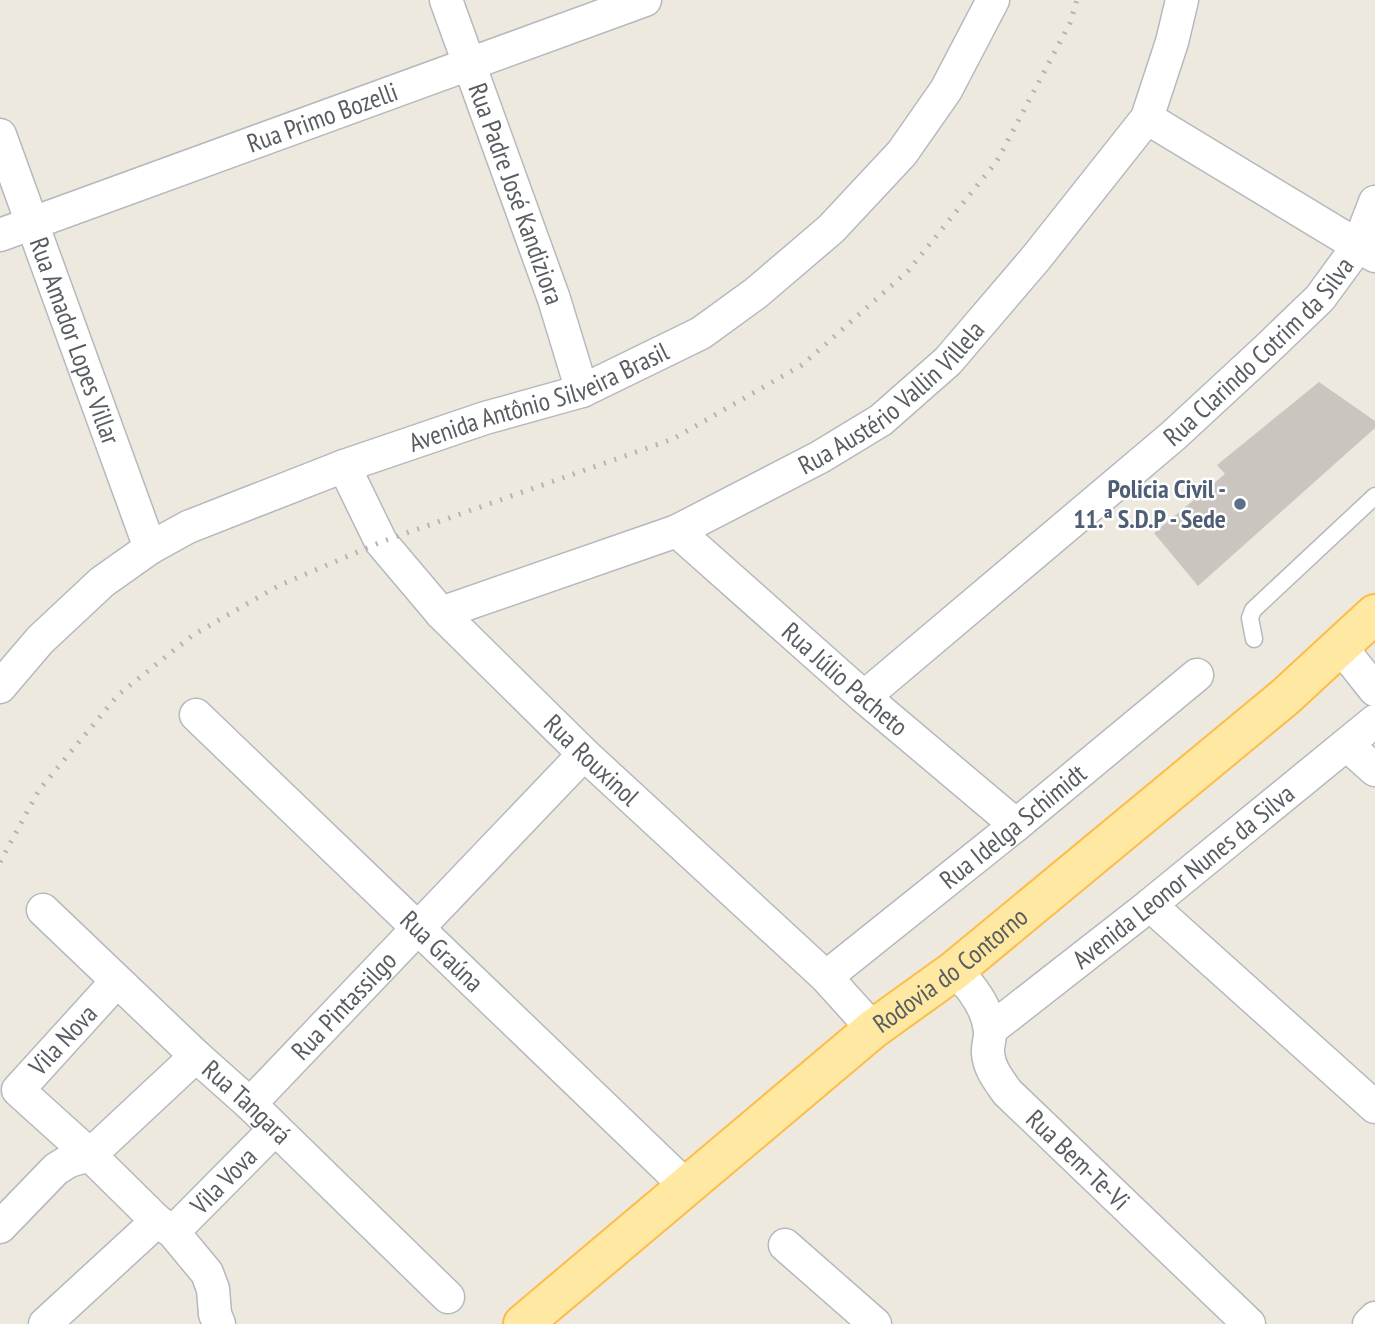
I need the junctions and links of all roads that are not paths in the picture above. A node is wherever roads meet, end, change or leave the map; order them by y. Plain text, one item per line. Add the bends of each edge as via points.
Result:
1 (446, 0) edge
2 (645, 0) edge
3 (993, 0) edge
4 (1182, 0) edge
5 (469, 63) junction
6 (1147, 118) junction
7 (0, 135) edge
8 (1375, 202) edge
9 (32, 223) junction
10 (0, 234) edge
11 (1367, 251) edge
12 (582, 391) junction
13 (344, 466) junction
14 (1375, 496) edge
15 (677, 531) junction
16 (150, 548) junction
17 (441, 613) junction
18 (1375, 614) edge
19 (1254, 639) dead end
20 (1340, 646) junction
21 (1197, 674) dead end
22 (0, 687) edge
23 (1375, 690) edge
24 (864, 696) junction
25 (196, 715) dead end
26 (1375, 721) edge
27 (1346, 745) junction
28 (584, 754) junction
29 (1375, 771) edge
30 (1016, 825) junction
31 (1150, 905) junction
32 (43, 910) dead end
33 (416, 928) junction
34 (955, 970) junction
35 (826, 977) junction
36 (117, 981) junction
37 (873, 1029) junction
38 (990, 1030) junction
39 (196, 1056) junction
40 (250, 1104) junction
41 (1375, 1107) edge
42 (275, 1129) junction
43 (90, 1154) junction
44 (687, 1187) junction
45 (165, 1226) junction
46 (0, 1227) edge
47 (785, 1245) dead end
48 (448, 1297) dead end
49 (1375, 1318) edge
50 (213, 1321) edge
51 (45, 1324) edge
52 (523, 1324) edge
53 (875, 1324) edge
54 (1249, 1324) edge
55 (1369, 1324) edge

1 - 5 street, Rua Padre José Kandiziora
2 - 5 street, Rua Primo Bozelli
3 - 12 street, Avenida Antônio Silveira Brasil via 946,90 902,153 831,229 701,333
4 - 6 street, Rua Austério Vallin Villela
5 - 9 street, Rua Primo Bozelli
5 - 12 street, Rua Padre José Kandiziora
6 - 11 street
6 - 15 street, Rua Austério Vallin Villela via 948,361 881,420
7 - 9 street, Rua Amador Lopes Villar
8 - 11 street, Rua Clarindo Cotrim da Silva
9 - 10 street, Rua Primo Bozelli
9 - 16 street, Rua Amador Lopes Villar
11 - 24 street, Rua Clarindo Cotrim da Silva via 1173,436
12 - 13 street, Avenida Antônio Silveira Brasil
13 - 16 street, Avenida Antônio Silveira Brasil via 188,527
13 - 17 street, Rua Rouxinol via 381,542
14 - 19 lane via 1253,610
15 - 17 street, Rua Austério Vallin Villela
15 - 24 street, Rua Júlio Pacheto
16 - 22 street, Avenida Antônio Silveira Brasil via 102,582 40,640
17 - 28 street, Rua Rouxinol
18 - 20 main road, Rodovia do Contorno
20 - 23 street
20 - 34 main road, Rodovia do Contorno
21 - 30 street, Rua Idelga Schimidt
24 - 30 street, Rua Júlio Pacheto
25 - 33 street, Rua Graúna
26 - 27 street, Avenida Leonor Nunes da Silva
27 - 29 street
27 - 31 street, Avenida Leonor Nunes da Silva
28 - 33 street, Rua Pintassilgo
28 - 35 street, Rua Rouxinol
30 - 35 street, Rua Idelga Schimidt
31 - 38 street, Avenida Leonor Nunes da Silva
31 - 41 street
32 - 36 street, Rua Tangará
33 - 40 street, Rua Pintassilgo
33 - 44 street, Rua Graúna
34 - 37 main road, Rodovia do Contorno
34 - 38 street, Rua Bem-Te-Vi via 971,986
35 - 37 street, Rua Rouxinol
36 - 39 street, Rua Tangará
36 - 43 street, Vila Nova via 18,1090
37 - 44 main road, Rodovia do Contorno
38 - 54 street, Rua Bem-Te-Vi via 992,1071 1007,1092
39 - 40 street, Rua Tangará
39 - 43 street
40 - 42 street, Rua Tangará
42 - 45 street, Vila Vova
42 - 48 street, Rua Tangará
43 - 45 street, Vila Nova
43 - 46 street via 56,1169
44 - 52 main road, Rodovia do Contorno
45 - 50 street, Vila Nova via 207,1273 213,1289
45 - 51 street
47 - 53 street
49 - 55 street

